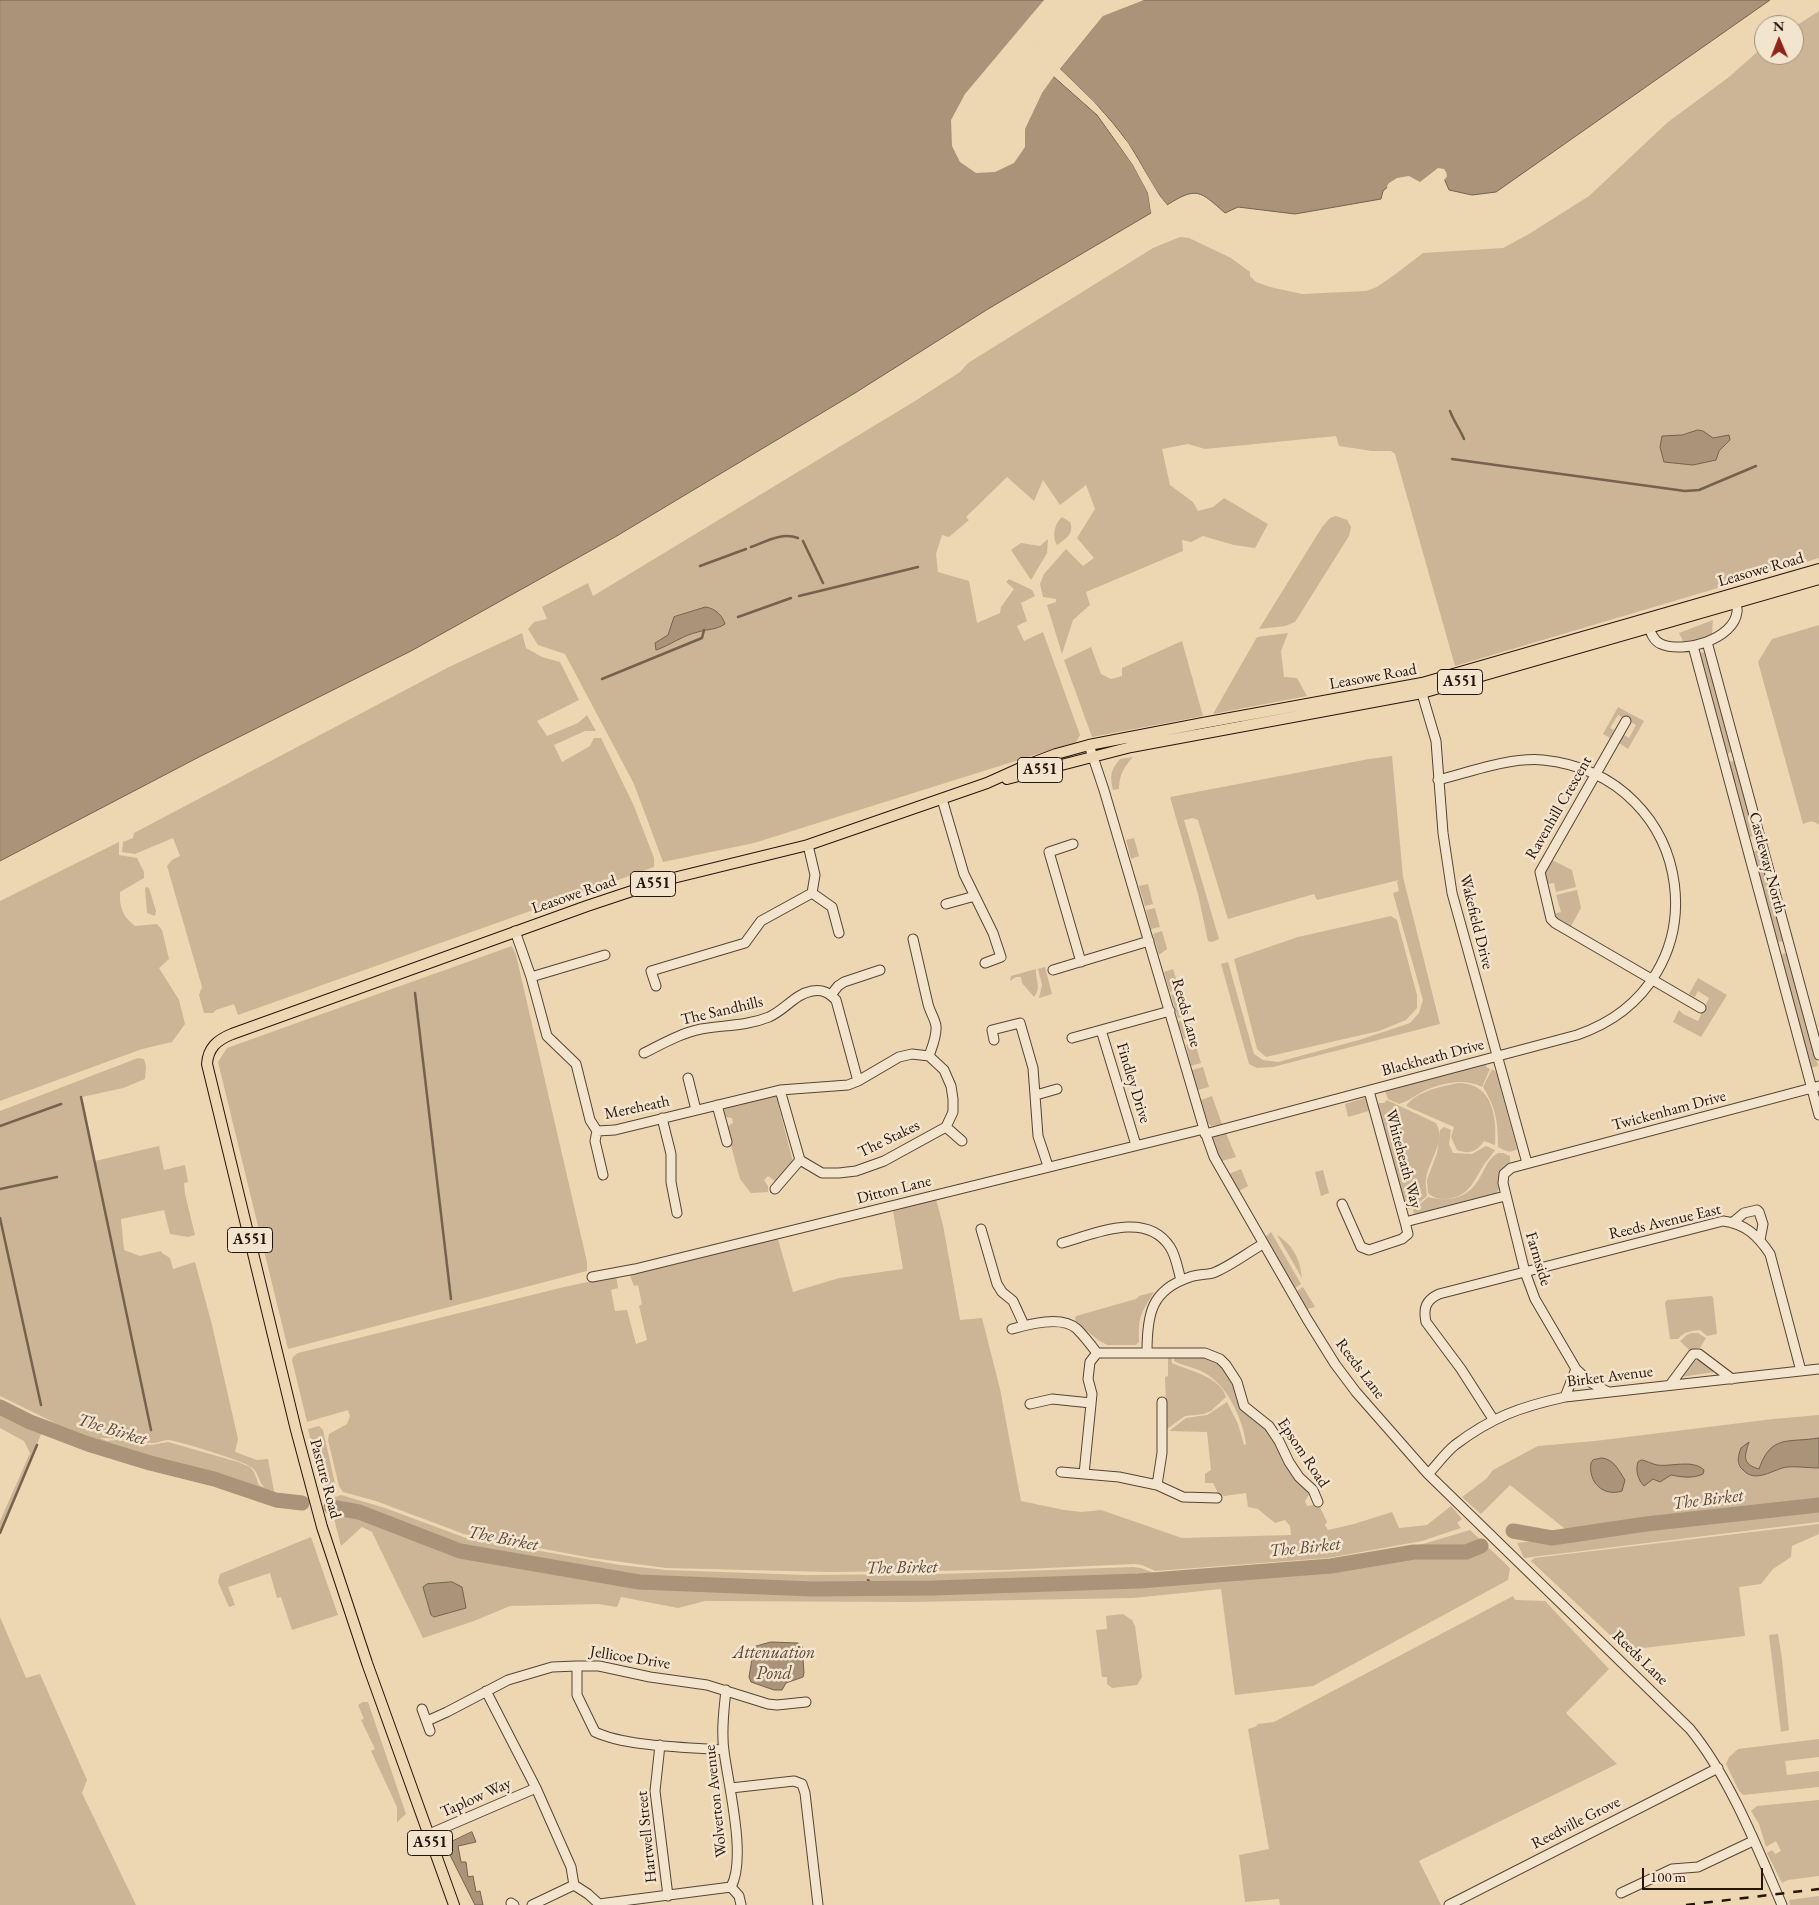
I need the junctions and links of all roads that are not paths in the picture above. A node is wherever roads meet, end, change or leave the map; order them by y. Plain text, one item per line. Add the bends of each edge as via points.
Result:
1 (1819, 568) edge
2 (1819, 579) edge
3 (1734, 598) junction
4 (1648, 623) junction
5 (1707, 642) junction
6 (1693, 646) junction
7 (1421, 688) junction
8 (1626, 721) dead end
9 (1088, 746) junction
10 (1739, 756) junction
11 (1094, 757) junction
12 (1724, 760) junction
13 (1596, 774) junction
14 (1438, 780) junction
15 (987, 784) junction
16 (942, 799) junction
17 (1762, 839) junction
18 (1746, 843) junction
19 (1073, 844) dead end
20 (808, 845) junction
21 (812, 893) junction
22 (975, 896) junction
23 (946, 904) dead end
24 (515, 931) junction
25 (839, 933) dead end
26 (913, 940) dead end
27 (1149, 941) junction
28 (1790, 948) junction
29 (1776, 951) junction
30 (606, 955) dead end
31 (985, 962) dead end
32 (1082, 962) junction
33 (880, 970) dead end
34 (1053, 970) dead end
35 (531, 977) junction
36 (1652, 980) junction
37 (656, 986) dead end
38 (831, 995) junction
39 (1701, 1008) dead end
40 (1170, 1010) junction
41 (1101, 1030) junction
42 (1072, 1038) dead end
43 (994, 1040) dead end
44 (210, 1051) joint
45 (644, 1052) dead end
46 (1819, 1055) edge
47 (929, 1056) junction
48 (1496, 1057) junction
49 (688, 1078) dead end
50 (858, 1081) junction
51 (1815, 1087) edge
52 (1057, 1089) dead end
53 (780, 1090) junction
54 (1369, 1090) junction
55 (1036, 1095) junction
56 (717, 1105) junction
57 (696, 1110) junction
58 (1819, 1115) edge
59 (662, 1118) junction
60 (946, 1127) junction
61 (597, 1131) junction
62 (1204, 1131) junction
63 (962, 1141) dead end
64 (727, 1142) dead end
65 (1136, 1145) junction
66 (800, 1160) junction
67 (1526, 1163) junction
68 (1048, 1166) junction
69 (603, 1175) dead end
70 (775, 1189) dead end
71 (1505, 1196) junction
72 (1342, 1204) dead end
73 (677, 1213) dead end
74 (1405, 1222) junction
75 (1732, 1223) junction
76 (982, 1229) dead end
77 (1760, 1240) junction
78 (1062, 1243) dead end
79 (1263, 1244) junction
80 (1525, 1272) junction
81 (592, 1277) dead end
82 (1181, 1280) junction
83 (1024, 1325) junction
84 (1012, 1329) dead end
85 (1147, 1352) junction
86 (1098, 1353) junction
87 (1576, 1369) junction
88 (1819, 1369) edge
89 (1801, 1371) junction
90 (1732, 1379) junction
91 (1670, 1385) junction
92 (1608, 1392) junction
93 (1565, 1397) junction
94 (1162, 1402) dead end
95 (1030, 1404) dead end
96 (1092, 1404) junction
97 (1493, 1420) junction
98 (1061, 1472) dead end
99 (1084, 1474) junction
100 (1428, 1474) junction
101 (1157, 1485) junction
102 (1217, 1498) dead end
103 (1318, 1502) dead end
104 (577, 1666) junction
105 (726, 1690) junction
106 (486, 1691) junction
107 (806, 1702) dead end
108 (422, 1709) dead end
109 (427, 1720) junction
110 (430, 1731) dead end
111 (660, 1745) junction
112 (724, 1750) junction
113 (1718, 1768) junction
114 (536, 1788) junction
115 (731, 1788) junction
116 (427, 1835) junction
117 (1753, 1841) junction
118 (574, 1885) junction
119 (731, 1886) junction
120 (1622, 1893) dead end
121 (668, 1896) junction
122 (454, 1905) edge
123 (532, 1905) edge
124 (599, 1905) edge
125 (741, 1905) edge
126 (818, 1905) edge
127 (1448, 1905) edge
128 (1782, 1905) edge

1 - 3 main road, Leasowe Road / A551
2 - 3 main road, Leasowe Road / A551
3 - 4 main road, Leasowe Road / A551
3 - 5 street, Leasowe Road via 1738,610 1735,618 1728,629
4 - 6 street, Leasowe Road via 1652,636 1660,644
4 - 7 main road, Leasowe Road / A551
5 - 6 street, Leasowe Road
5 - 10 street, Castleway North
6 - 12 street, Castleway North
7 - 9 main road, Leasowe Road / A551 via 1203,722
7 - 11 main road, Leasowe Road / A551
7 - 14 street, Wakefield Drive via 1436,741
8 - 13 street, Ravenhill Crescent
9 - 11 street, Reeds Lane
9 - 15 main road, Leasowe Road / A551 via 1049,756
10 - 12 street
10 - 17 street, Castleway North
11 - 15 main road, Leasowe Road / A551
11 - 27 street, Reeds Lane
12 - 18 street, Castleway North
13 - 14 street, Blackheath Drive via 1564,763 1540,760 1515,761
13 - 36 street, Blackheath Drive via 1625,793 1644,813 1658,832 1669,856 1676,897 1674,922 1668,946
13 - 36 street, Ravenhill Crescent via 1540,872 1551,919
14 - 48 street, Wakefield Drive via 1452,893
15 - 16 main road, Leasowe Road / A551
16 - 20 main road, Leasowe Road / A551
16 - 22 street via 964,874
17 - 18 street
17 - 28 street, Castleway North
18 - 29 street, Castleway North
19 - 32 street via 1049,852
20 - 21 street via 815,875
20 - 24 main road, Leasowe Road / A551 via 664,880
21 - 25 street via 832,907
21 - 37 street via 761,921 745,943 651,971
22 - 23 street
22 - 31 street via 993,933 1000,957
24 - 35 street, Mereheath
24 - 44 main road, Leasowe Road / A551 via 220,1038
26 - 47 street via 936,1026
27 - 32 street
27 - 40 street, Reeds Lane
28 - 29 street
28 - 46 street, Castleway North
29 - 51 street, Castleway North
30 - 35 street
32 - 34 street
33 - 38 street via 844,982
35 - 61 street, Mereheath via 547,1036 576,1064 590,1120
36 - 39 street, Ravenhill Crescent
36 - 48 street, Blackheath Drive via 1630,1004 1598,1027 1577,1036
38 - 45 street, The Sandhills via 815,991 803,994 771,1016 702,1029
38 - 50 street via 836,1000
40 - 41 street
40 - 62 street, Reeds Lane
41 - 42 street
41 - 65 street, Findley Drive
43 - 55 street via 992,1030 1020,1023 1033,1068
44 - 116 main road, Pasture Road / A551 via 209,1073 312,1490 343,1594
47 - 50 street, Mereheath via 912,1054 900,1057
47 - 60 street, The Stakes via 944,1070 951,1086 954,1112
48 - 54 street, Blackheath Drive
48 - 67 street, Wakefield Drive
49 - 57 street
50 - 53 street, Mereheath via 832,1087
51 - 58 street, Castleway North
51 - 67 street, Twickenham Drive
52 - 55 street
53 - 56 street, Mereheath
53 - 66 street
54 - 62 street, Blackheath Drive
54 - 74 street, Whiteheath Way
55 - 68 street via 1038,1136
56 - 57 street, Mereheath
56 - 64 street
57 - 59 street, Mereheath
59 - 61 street, Mereheath via 615,1130
59 - 73 street via 671,1154 671,1182
60 - 63 street
60 - 66 street, The Stakes via 884,1161 856,1171 822,1173
61 - 69 street via 595,1141
62 - 65 street, Ditton Lane
62 - 79 street, Reeds Lane via 1214,1157
65 - 68 street, Ditton Lane
66 - 70 street
67 - 71 street, Farmside via 1504,1174
68 - 81 street, Ditton Lane
71 - 74 street, Whiteheath Way
71 - 80 street, Farmside
72 - 74 street via 1361,1247 1369,1250 1402,1239 1408,1234
75 - 77 street, Reeds Avenue East via 1748,1229
75 - 77 street via 1744,1213 1757,1210 1763,1224
75 - 80 street, Reeds Avenue East via 1723,1221
76 - 83 street via 997,1284 1013,1301
77 - 89 street, Reeds Avenue East via 1770,1254
78 - 82 street via 1122,1227 1144,1228 1158,1234 1170,1247
79 - 82 street via 1212,1273
79 - 100 street, Reeds Lane via 1344,1377
80 - 87 street, Farmside via 1535,1299
80 - 97 street, Reeds Avenue East via 1439,1294 1425,1305 1426,1322
82 - 85 street via 1162,1292 1151,1308
83 - 84 street
83 - 86 street via 1057,1321 1076,1327
85 - 86 street, Epsom Road
85 - 103 street, Epsom Road via 1205,1353 1226,1364 1237,1382 1244,1406 1269,1426
86 - 96 street via 1090,1362 1088,1379
87 - 92 street, Farmside
87 - 93 street
88 - 89 street, Birket Avenue
89 - 90 street, Birket Avenue
90 - 91 street, Birket Avenue
90 - 91 street via 1699,1354 1693,1354
91 - 92 street, Birket Avenue
92 - 93 street, Birket Avenue
93 - 97 street, Birket Avenue via 1529,1405
94 - 101 street via 1162,1453
95 - 96 street via 1052,1399
96 - 99 street
97 - 100 street, Birket Avenue via 1454,1446
98 - 99 street
99 - 101 street
100 - 113 street, Reeds Lane via 1679,1718
101 - 102 street via 1183,1497
104 - 105 street, Jellicoe Drive via 599,1666
104 - 106 street, Jellicoe Drive via 530,1672
104 - 111 street via 577,1695 595,1732 606,1737
105 - 107 street, Jellicoe Drive via 768,1704
105 - 112 street, Wolverton Avenue
106 - 109 street, Jellicoe Drive
106 - 114 street
108 - 109 street
109 - 110 street
111 - 112 street
111 - 121 street, Hartwell Street via 655,1791
112 - 115 street, Wolverton Avenue
113 - 117 street, Reeds Lane
113 - 127 street, Reedville Grove
114 - 116 street, Taplow Way
114 - 118 street via 571,1867
115 - 119 street, Wolverton Avenue via 737,1858 737,1871
115 - 126 street via 794,1781 802,1784
116 - 122 main road, Pasture Road / A551
117 - 120 street via 1698,1867 1672,1869
117 - 128 street, Reeds Lane
118 - 123 street
118 - 124 street
119 - 121 street
119 - 125 street
121 - 124 street

